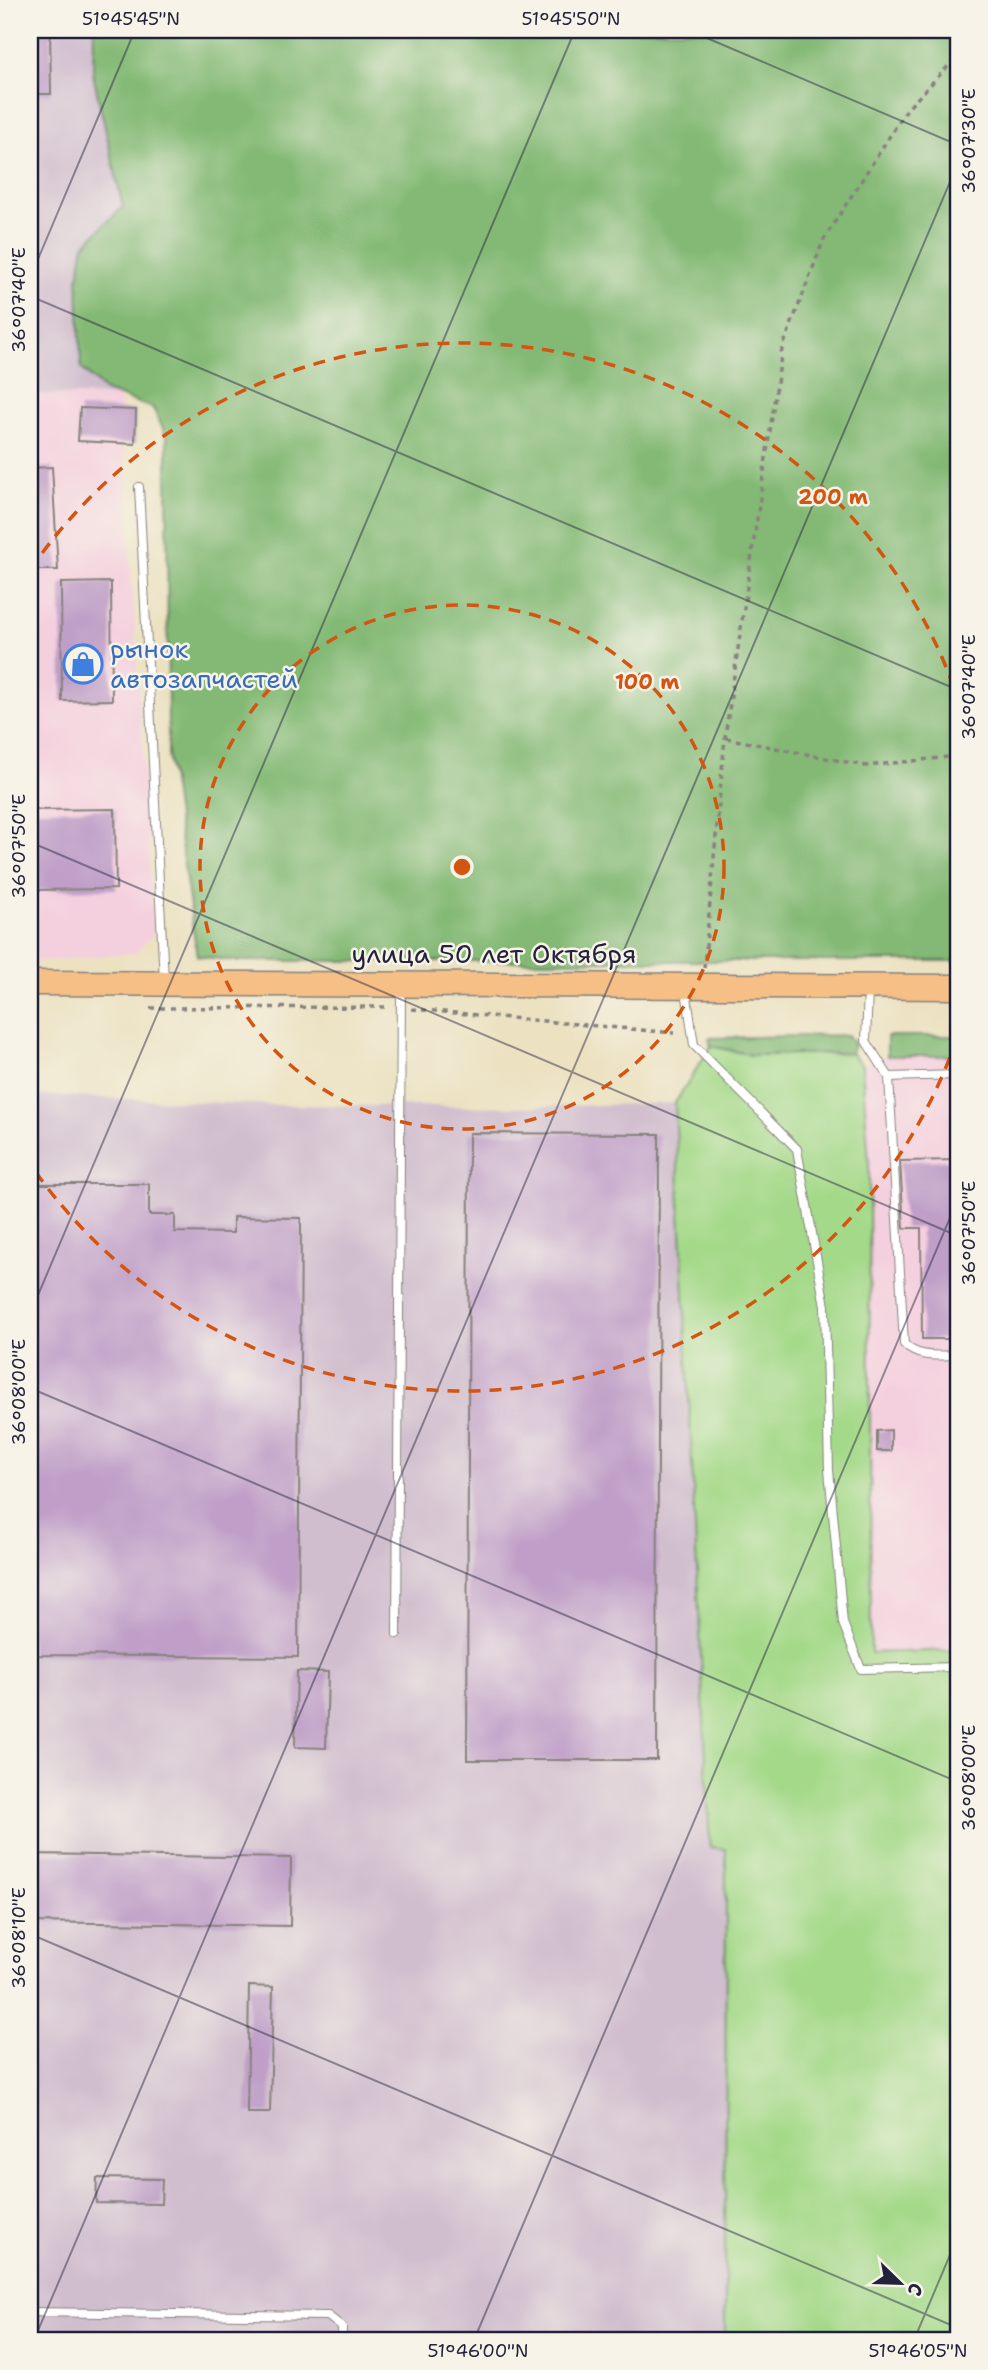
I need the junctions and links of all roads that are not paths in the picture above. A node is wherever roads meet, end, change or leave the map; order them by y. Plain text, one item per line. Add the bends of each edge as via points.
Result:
1 (139, 487) dead end
2 (30, 983) edge
3 (164, 983) junction
4 (694, 984) junction
5 (401, 985) junction
6 (958, 987) edge
7 (867, 999) junction
8 (958, 1075) edge
9 (889, 1077) junction
10 (958, 1355) edge
11 (397, 1634) dead end
12 (958, 1667) edge
13 (30, 2312) edge
14 (342, 2340) edge

1 - 3 lane
2 - 3 main road, улица 50 лет Октября
3 - 5 main road, улица 50 лет Октября
4 - 5 main road, улица 50 лет Октября
4 - 7 main road, улица 50 лет Октября
4 - 12 lane via 694,1045 797,1149 825,1306 829,1470 843,1623 860,1669
5 - 11 lane
6 - 7 main road, улица 50 лет Октября
7 - 9 lane via 866,1041
8 - 9 lane
9 - 10 lane via 904,1344 923,1355
13 - 14 lane via 328,2316 342,2327

